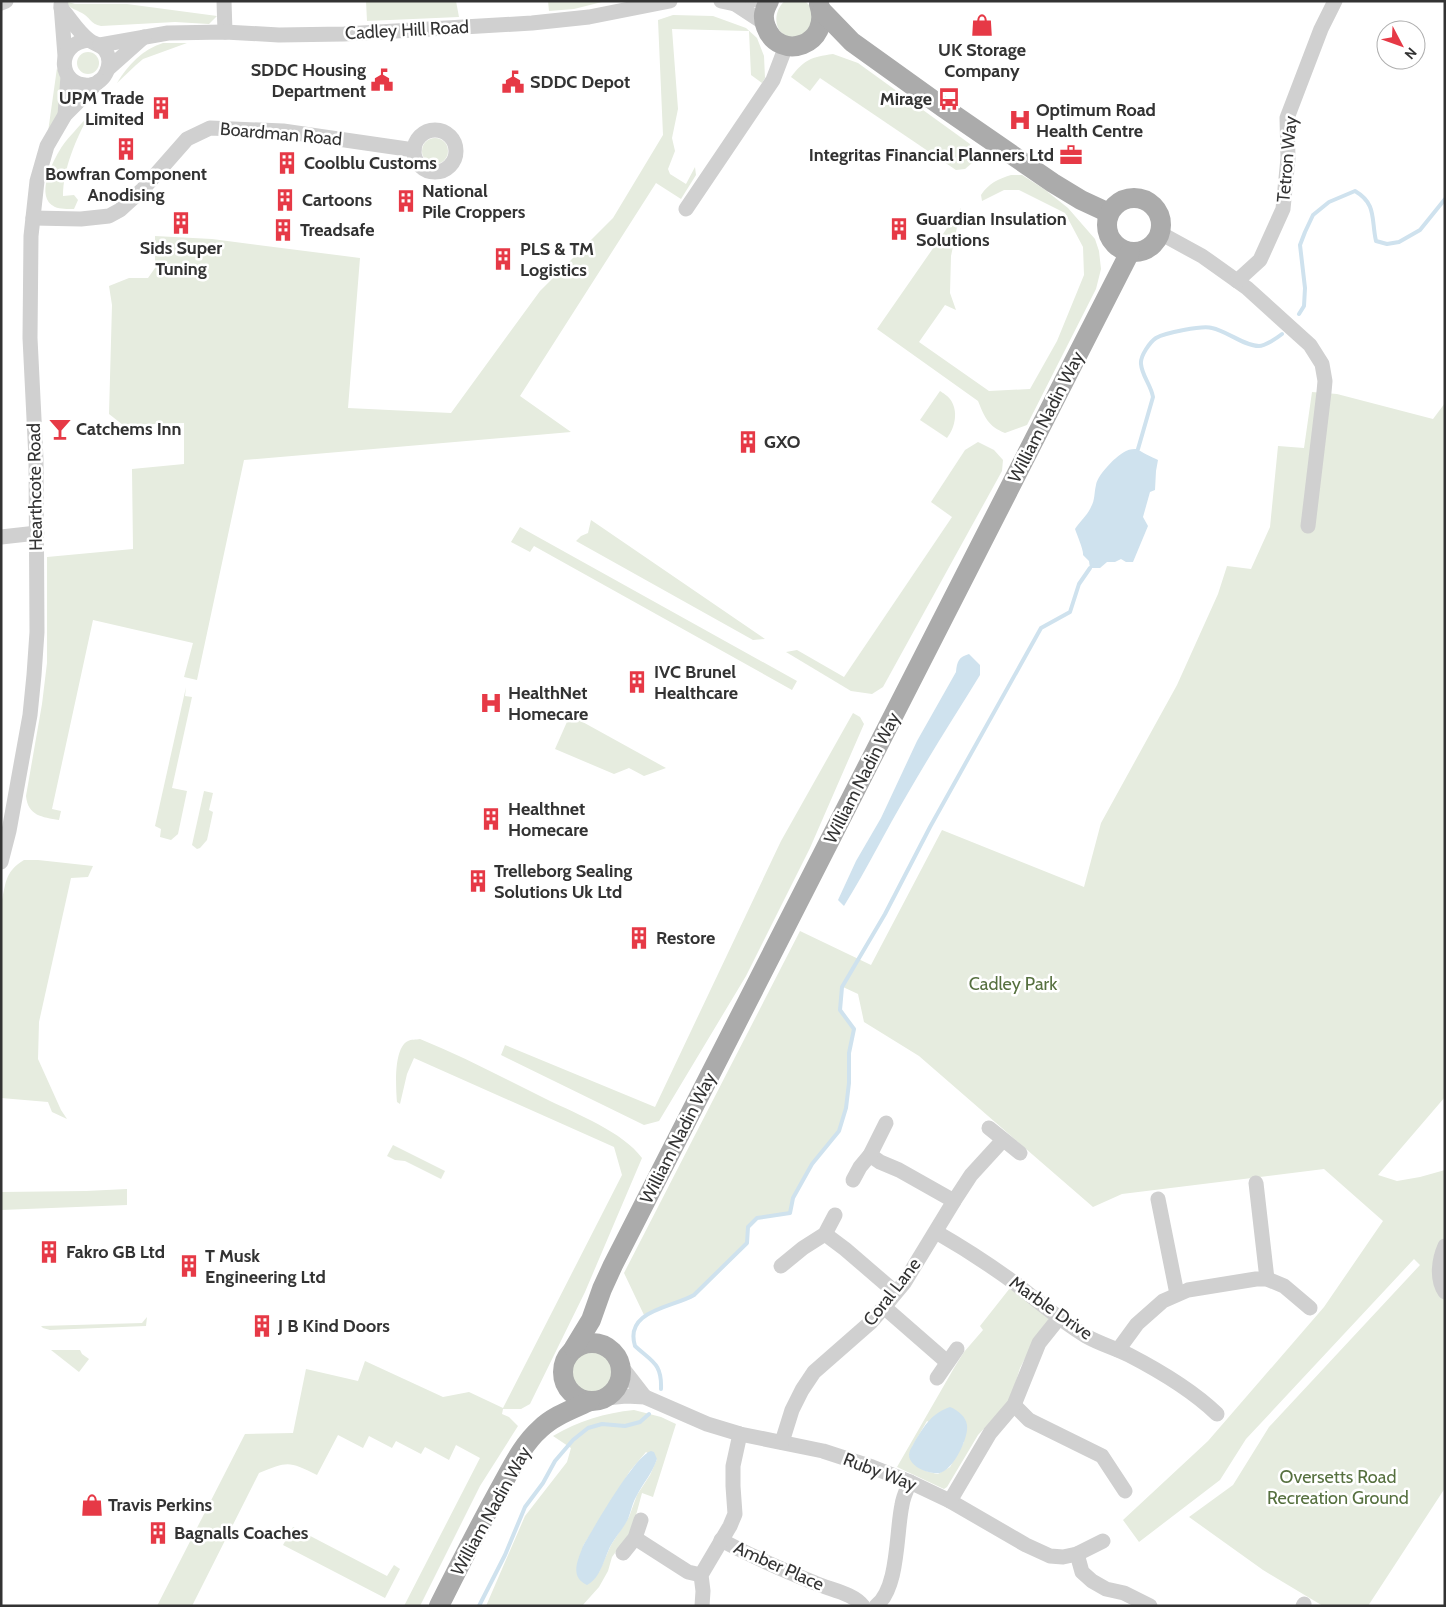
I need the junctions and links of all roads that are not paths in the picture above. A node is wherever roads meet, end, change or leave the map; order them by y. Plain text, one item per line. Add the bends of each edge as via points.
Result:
1 (6, 1) edge
2 (224, 1) edge
3 (670, 1) edge
4 (751, 1) edge
5 (769, 1) edge
6 (1335, 1) edge
7 (728, 2) edge
8 (1, 3) edge
9 (60, 5) edge
10 (820, 6) edge
11 (764, 23) junction
12 (225, 32) junction
13 (144, 37) junction
14 (812, 39) junction
15 (852, 42) junction
16 (95, 43) junction
17 (786, 46) junction
18 (65, 56) junction
19 (104, 75) junction
20 (68, 76) junction
21 (65, 115) junction
22 (414, 150) dead end
23 (686, 209) dead end
24 (1109, 213) junction
25 (33, 218) junction
26 (1160, 234) junction
27 (1130, 252) junction
28 (1237, 281) junction
29 (1308, 526) dead end
30 (37, 532) junction
31 (1, 538) edge
32 (1, 862) edge
33 (886, 1123) dead end
34 (989, 1128) dead end
35 (1003, 1140) junction
36 (1020, 1153) dead end
37 (870, 1155) junction
38 (852, 1180) dead end
39 (1256, 1183) dead end
40 (1158, 1199) dead end
41 (954, 1201) junction
42 (835, 1215) dead end
43 (936, 1232) junction
44 (825, 1234) junction
45 (1445, 1246) edge
46 (780, 1266) dead end
47 (1268, 1279) junction
48 (895, 1292) junction
49 (1445, 1292) edge
50 (1177, 1294) junction
51 (598, 1305) junction
52 (884, 1307) junction
53 (1310, 1308) dead end
54 (1059, 1318) junction
55 (574, 1348) junction
56 (957, 1349) dead end
57 (1118, 1350) junction
58 (616, 1358) junction
59 (948, 1362) junction
60 (937, 1378) dead end
61 (563, 1381) junction
62 (646, 1397) junction
63 (598, 1400) junction
64 (1014, 1405) junction
65 (1217, 1414) dead end
66 (548, 1421) junction
67 (740, 1434) junction
68 (782, 1442) junction
69 (910, 1482) junction
70 (1125, 1491) dead end
71 (950, 1501) junction
72 (641, 1520) dead end
73 (635, 1538) junction
74 (721, 1540) junction
75 (1103, 1541) dead end
76 (622, 1553) dead end
77 (1077, 1554) junction
78 (701, 1575) junction
79 (439, 1606) edge
80 (702, 1606) edge
81 (863, 1606) edge
82 (876, 1606) edge
83 (1150, 1606) edge

1 - 8 street
2 - 12 street
3 - 12 street, Cadley Hill Road via 532,23 344,34
4 - 7 street
5 - 11 main road
6 - 28 street, Tetron Way via 1287,118 1288,158 1283,209 1260,260
7 - 11 street
9 - 16 street
9 - 18 street
10 - 14 main road via 821,26
10 - 15 main road
11 - 17 main road via 774,40
12 - 13 street, Cadley Hill Road via 168,33
13 - 16 street, Cadley Hill Road
13 - 19 street
14 - 15 main road
14 - 17 main road via 803,45
15 - 24 main road via 1052,183
16 - 18 street via 80,41 70,47
16 - 19 street via 106,52 109,61
17 - 23 street via 773,80
18 - 20 street
19 - 20 street via 92,85 81,85
19 - 21 street, Hearthcote Road
20 - 21 street, Hearthcote Road
21 - 25 street, Hearthcote Road via 47,146 41,164
22 - 25 street, Boardman Road via 283,131 210,128 187,139 138,193 109,216
24 - 26 main road via 1124,199 1142,198 1160,215
24 - 27 main road via 1106,223 1109,238
25 - 30 street, Hearthcote Road via 30,338
26 - 27 main road via 1148,248
26 - 28 street via 1202,256
27 - 51 main road, William Nadin Way via 613,1265
28 - 29 street via 1310,345 1322,364 1325,381
30 - 31 street
30 - 32 street, Hearthcote Road via 37,632 30,715
33 - 37 street
34 - 35 street
35 - 36 street
35 - 41 street, Coral Lane via 971,1175
37 - 38 street
37 - 41 street
39 - 47 street
40 - 50 street
41 - 43 street, Coral Lane
42 - 44 street
43 - 48 street, Coral Lane
43 - 54 street, Marble Drive via 974,1254
44 - 46 street
44 - 48 street
45 - 49 street via 1440,1258 1440,1285
47 - 50 street
47 - 53 street via 1284,1286
48 - 52 street, Coral Lane
50 - 57 street via 1163,1300 1137,1324
51 - 55 main road, William Nadin Way
51 - 58 main road via 606,1340
52 - 59 street
52 - 68 street, Coral Lane via 814,1372 792,1410
54 - 57 street, Marble Drive via 1088,1337
54 - 64 street via 1039,1343
55 - 58 main road via 589,1342 605,1345
55 - 61 main road via 564,1360
56 - 59 street
57 - 65 street, Marble Drive via 1166,1377
58 - 62 street, Ruby Way
58 - 63 main road via 621,1374 617,1388
59 - 60 street
61 - 63 main road via 574,1396 582,1400
61 - 66 main road, William Nadin Way
62 - 63 street, Ruby Way
62 - 67 street, Ruby Way via 707,1424
63 - 66 main road, William Nadin Way via 570,1409
64 - 70 street via 1029,1420 1102,1456
64 - 71 street via 990,1433
66 - 79 main road, William Nadin Way via 514,1464
67 - 68 street, Ruby Way
67 - 74 street via 734,1466 735,1514
68 - 69 street, Ruby Way via 823,1451
69 - 71 street, Ruby Way
69 - 82 street via 902,1503 891,1583
71 - 77 street, Ruby Way via 1050,1556
72 - 73 street
73 - 76 street
73 - 78 street via 688,1572
74 - 78 street
74 - 81 street, Amber Place via 750,1556 858,1599
75 - 77 street, Ruby Way
77 - 83 street via 1082,1572 1092,1581
78 - 80 street

